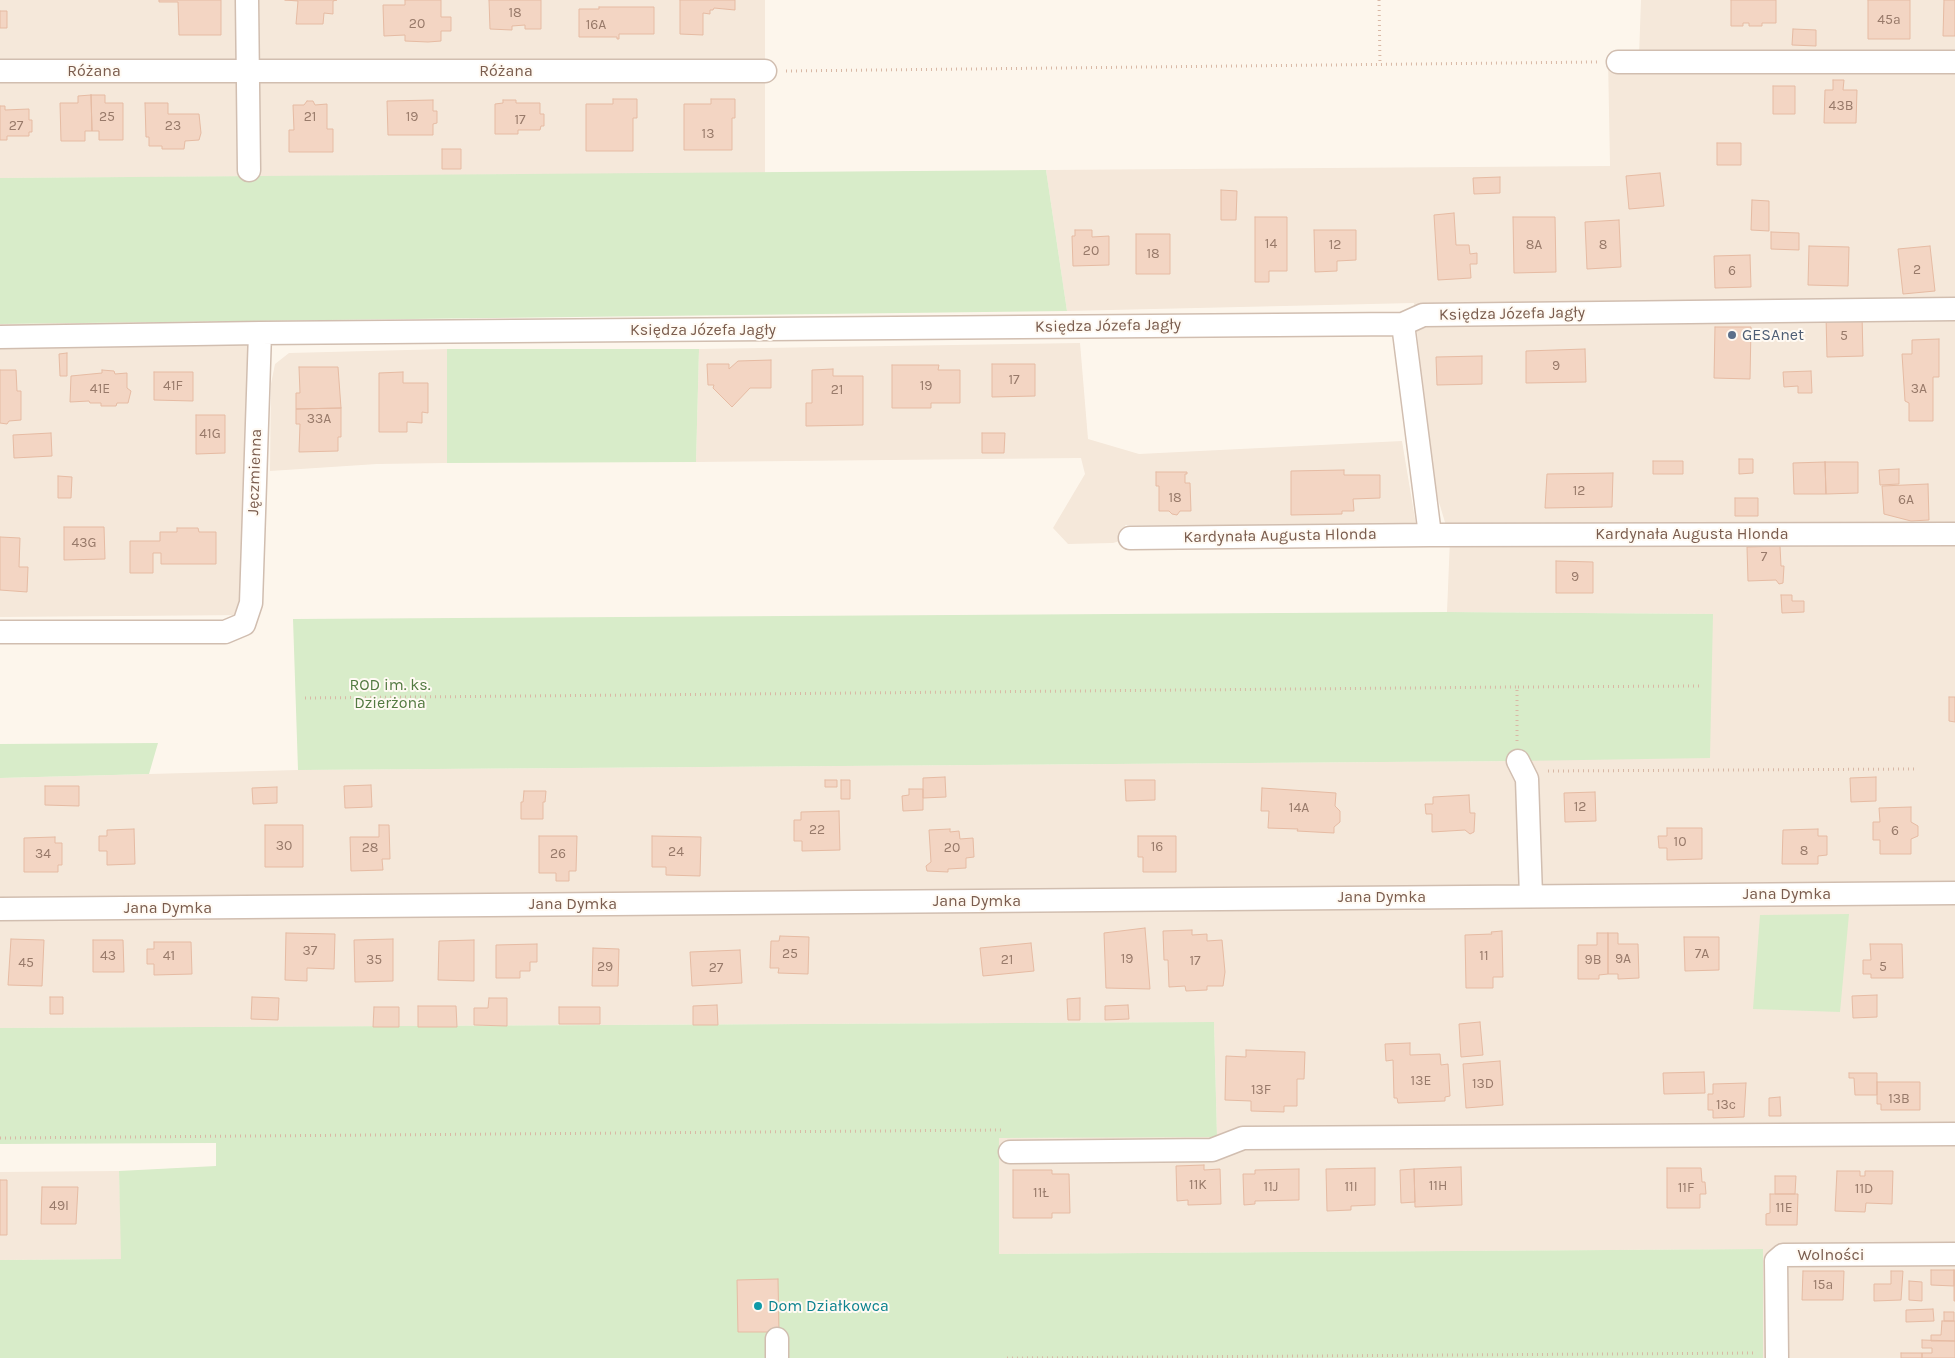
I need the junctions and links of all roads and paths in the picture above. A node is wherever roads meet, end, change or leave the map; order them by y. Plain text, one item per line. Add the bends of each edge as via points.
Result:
1 (247, 0) edge
2 (1379, 0) edge
3 (1618, 62) joint
4 (1955, 62) edge
5 (1380, 65) junction
6 (248, 70) junction
7 (0, 71) edge
8 (765, 71) joint
9 (249, 170) dead end
10 (1955, 309) edge
11 (1403, 324) junction
12 (260, 333) junction
13 (0, 337) edge
14 (1430, 534) junction
15 (1955, 534) edge
16 (1130, 538) dead end
17 (0, 632) edge
18 (1702, 686) dead end
19 (1517, 687) junction
20 (305, 698) dead end
21 (1914, 769) dead end
22 (1522, 770) junction
23 (1955, 893) edge
24 (1531, 896) junction
25 (0, 909) edge
26 (1008, 1130) dead end
27 (1955, 1134) edge
28 (0, 1138) edge
29 (1010, 1152) dead end
30 (1955, 1254) edge
31 (1770, 1355) edge
32 (1008, 1358) edge

1 - 6 street
2 - 5 path
3 - 4 street
3 - 5 path
5 - 8 path
6 - 7 street, Różana
6 - 8 street, Różana
6 - 9 street
10 - 11 street, Księdza Józefa Jagły via 1422,315
11 - 12 street, Księdza Józefa Jagły
11 - 14 street
12 - 13 street
12 - 17 street, Jęczmienna via 251,603 244,624 225,632
14 - 15 street, Kardynała Augusta Hlonda
14 - 16 street, Kardynała Augusta Hlonda
18 - 19 path
19 - 20 path
19 - 22 path
21 - 22 path
22 - 24 street
23 - 24 street, Jana Dymka
24 - 25 street, Jana Dymka
26 - 28 path
27 - 29 street via 1242,1138 1212,1150
30 - 31 street, Wolności via 1783,1255 1776,1261
31 - 32 path

